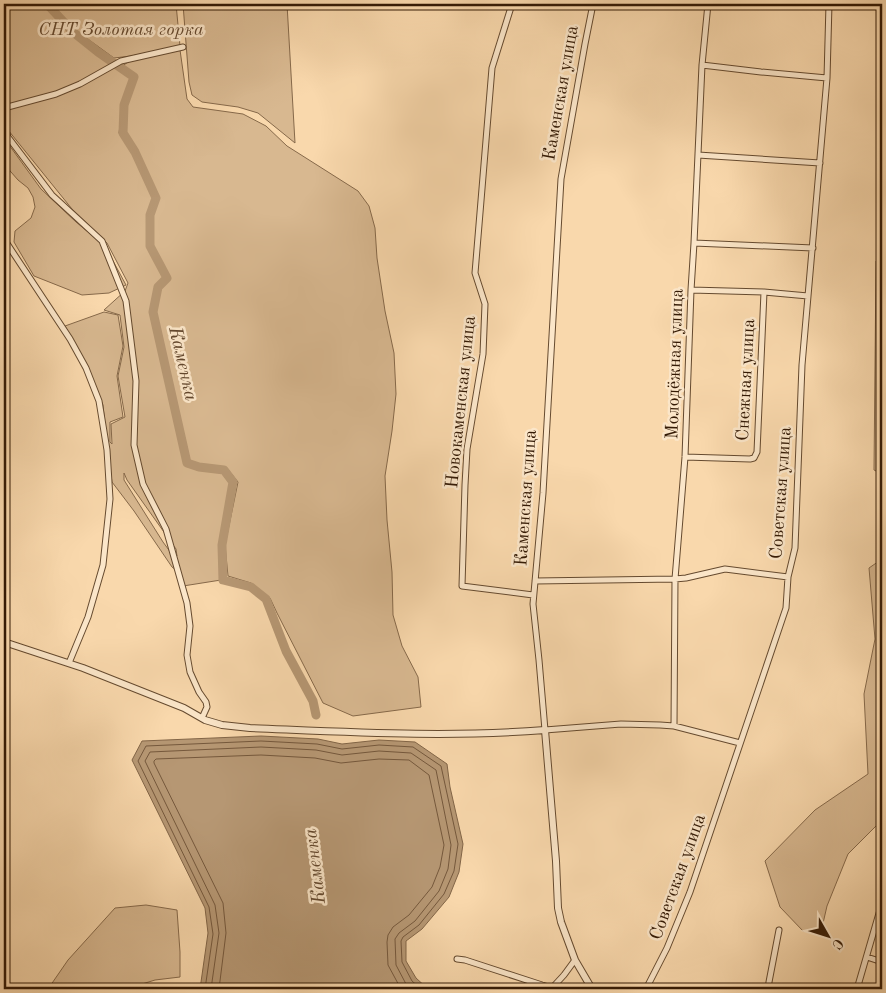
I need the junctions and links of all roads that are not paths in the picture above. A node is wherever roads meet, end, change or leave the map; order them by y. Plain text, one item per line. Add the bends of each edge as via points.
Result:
1 (512, 4) edge
2 (593, 4) edge
3 (708, 4) edge
4 (830, 4) edge
5 (183, 47) dead end
6 (702, 65) junction
7 (827, 78) junction
8 (4, 108) edge
9 (4, 125) edge
10 (698, 155) junction
11 (820, 163) junction
12 (4, 239) edge
13 (694, 244) junction
14 (813, 248) junction
15 (691, 290) junction
16 (764, 292) junction
17 (808, 296) junction
18 (685, 458) junction
19 (788, 577) junction
20 (675, 579) junction
21 (534, 581) junction
22 (533, 595) junction
23 (4, 642) edge
24 (69, 663) junction
25 (202, 718) junction
26 (674, 726) junction
27 (545, 730) junction
28 (740, 743) junction
29 (882, 903) edge
30 (779, 930) dead end
31 (867, 957) junction
32 (457, 959) dead end
33 (575, 960) junction
34 (882, 962) edge
35 (592, 989) edge
36 (646, 989) edge
37 (768, 989) edge
38 (857, 989) edge

1 - 22 street, Новокаменская улица via 492,68 475,273 485,304 483,354 467,449 462,586
2 - 21 street, Каменская улица via 562,178 543,493
3 - 6 street, Молодёжная улица
4 - 7 street, Советская улица
5 - 8 street via 120,60 56,94
6 - 7 street
6 - 10 street, Молодёжная улица
7 - 11 street, Советская улица
9 - 25 street via 8,137 52,195 102,241 126,301 136,381 134,445 143,484 166,529 187,603 190,626 187,655 190,672 206,702
10 - 11 street
10 - 13 street, Молодёжная улица
11 - 14 street, Советская улица
12 - 24 street via 86,368 99,401 105,440 110,499 103,564 88,617
13 - 14 street
13 - 15 street, Молодёжная улица
14 - 17 street, Советская улица
15 - 16 street
15 - 18 street, Молодёжная улица
16 - 17 street
16 - 18 street, Снежная улица via 757,452 750,459
17 - 19 street, Советская улица via 795,548
18 - 20 street, Молодёжная улица
19 - 20 street via 725,569
19 - 28 street, Советская улица via 786,608
20 - 21 street
20 - 26 street, Молодёжная улица
21 - 22 street, Каменская улица
22 - 27 street, Каменская улица
23 - 24 street
24 - 25 street
25 - 27 street via 241,727 329,731 426,734
26 - 27 street via 621,724
26 - 28 street
27 - 33 street, Каменская улица via 558,908
28 - 36 street, Советская улица via 690,892
29 - 31 street
30 - 37 street
31 - 34 street
31 - 38 street
32 - 33 street via 552,988
33 - 35 street, Каменская улица

